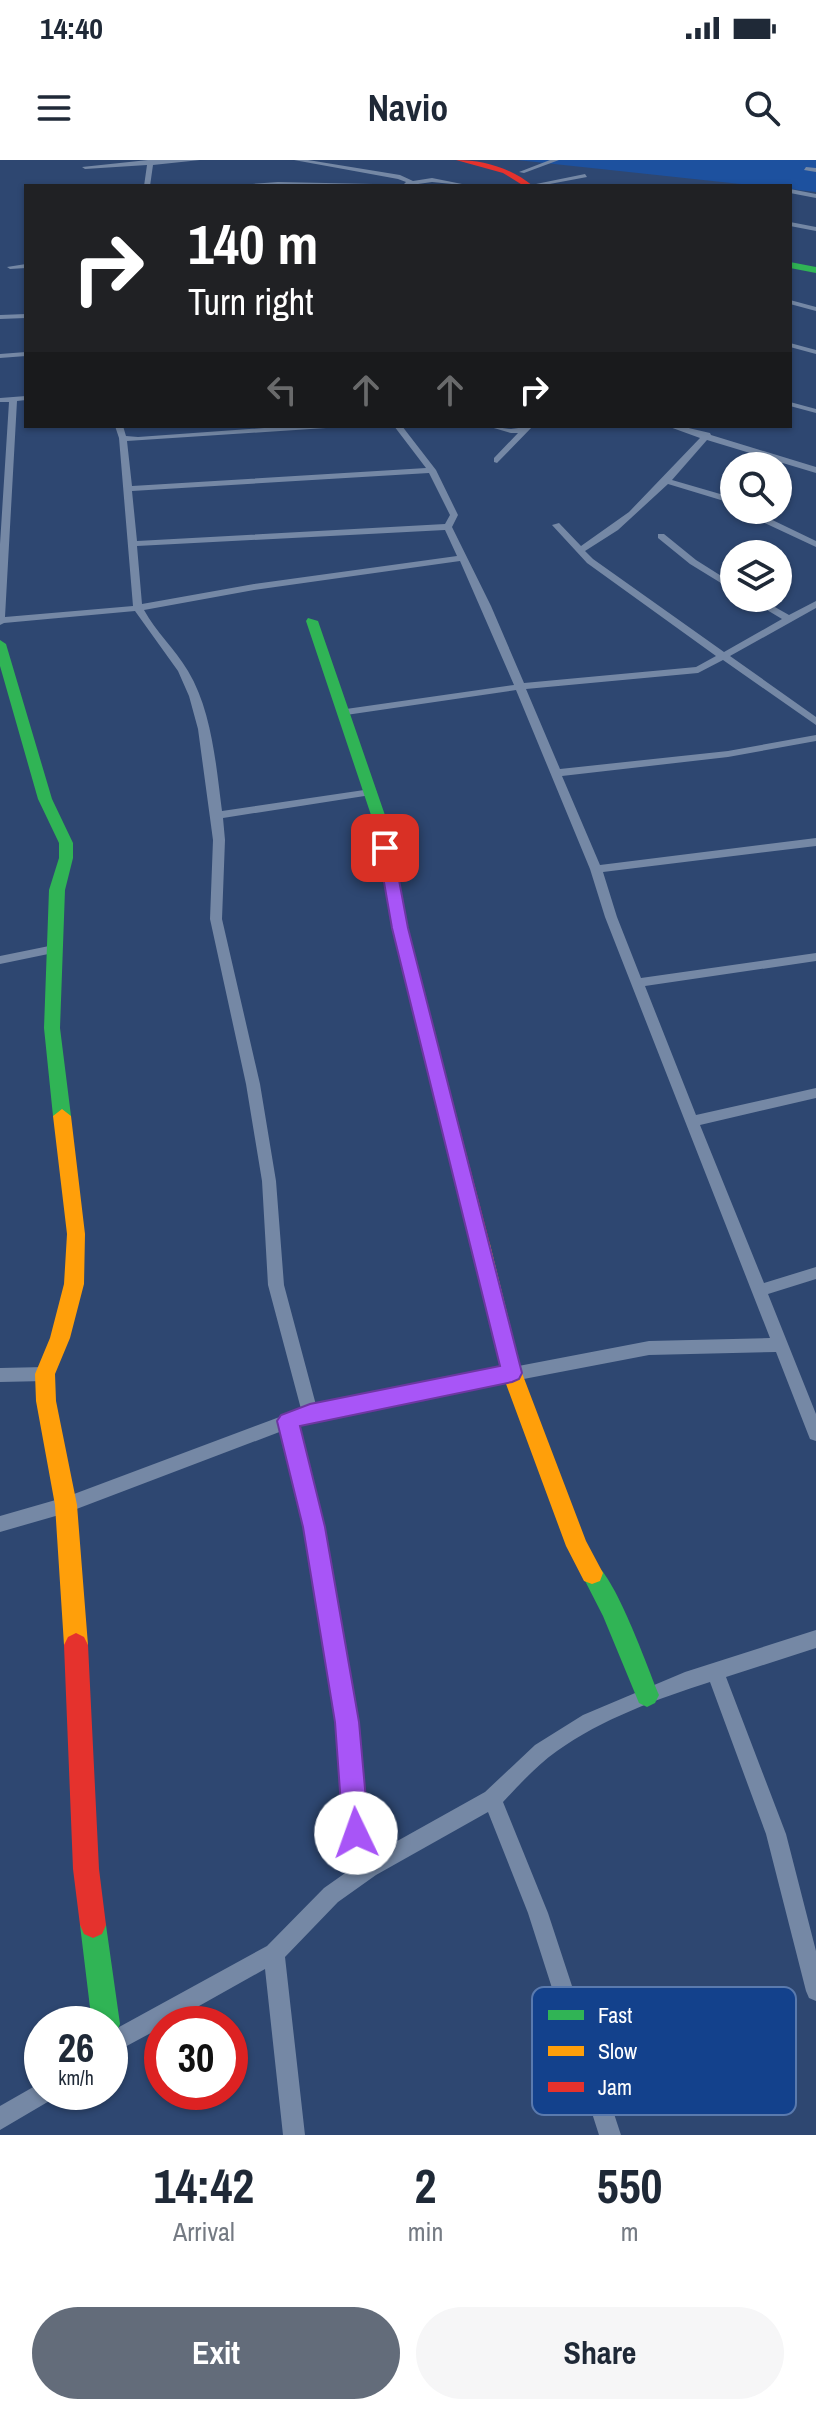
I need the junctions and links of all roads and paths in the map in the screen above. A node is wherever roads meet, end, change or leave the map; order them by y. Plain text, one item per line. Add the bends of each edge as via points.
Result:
1 (197, 160) edge
2 (297, 160) edge
3 (304, 160) edge
4 (460, 160) edge
5 (479, 160) edge
6 (556, 160) edge
7 (151, 162) edge
8 (85, 167) dead end
9 (806, 169) dead end
10 (816, 170) edge
11 (585, 176) dead end
12 (533, 182) edge
13 (147, 184) edge
14 (405, 184) edge
15 (457, 184) edge
16 (792, 191) edge
17 (816, 196) edge
18 (792, 225) edge
19 (816, 229) edge
20 (792, 262) edge
21 (24, 266) edge
22 (10, 267) dead end
23 (816, 268) edge
24 (792, 303) edge
25 (816, 309) edge
26 (24, 316) edge
27 (0, 317) edge
28 (792, 346) edge
29 (816, 352) edge
30 (24, 354) edge
31 (0, 356) edge
32 (24, 398) edge
33 (13, 399) junction
34 (0, 400) edge
35 (792, 405) edge
36 (816, 411) edge
37 (120, 428) edge
38 (292, 428) edge
39 (400, 428) edge
40 (499, 428) edge
41 (526, 428) edge
42 (679, 428) edge
43 (707, 435) junction
44 (123, 438) junction
45 (497, 460) dead end
46 (432, 470) junction
47 (816, 470) edge
48 (666, 481) junction
49 (130, 489) junction
50 (720, 497) edge
51 (774, 524) edge
52 (556, 525) dead end
53 (448, 527) junction
54 (2, 532) edge
55 (661, 536) dead end
56 (131, 544) junction
57 (816, 544) edge
58 (580, 550) junction
59 (463, 558) junction
60 (720, 578) edge
61 (816, 604) edge
62 (138, 608) junction
63 (777, 612) edge
64 (789, 619) junction
65 (0, 621) edge
66 (312, 621) dead end
67 (0, 644) edge
68 (725, 657) junction
69 (519, 687) junction
70 (816, 704) edge
71 (798, 709) junction
72 (346, 712) junction
73 (816, 722) edge
74 (816, 738) edge
75 (555, 773) junction
76 (371, 792) junction
77 (217, 815) junction
78 (816, 842) edge
79 (596, 869) junction
80 (54, 949) junction
81 (816, 957) edge
82 (0, 960) edge
83 (637, 983) junction
84 (816, 1093) edge
85 (693, 1121) junction
86 (816, 1273) edge
87 (759, 1291) junction
88 (780, 1345) junction
89 (512, 1373) junction
90 (45, 1374) junction
91 (0, 1375) edge
92 (310, 1413) junction
93 (288, 1421) junction
94 (816, 1434) edge
95 (66, 1505) junction
96 (0, 1524) edge
97 (816, 1639) edge
98 (715, 1672) junction
99 (647, 1695) junction
100 (492, 1799) junction
101 (369, 1868) junction
102 (274, 1953) junction
103 (562, 1987) edge
104 (816, 1991) edge
105 (104, 2006) edge
106 (128, 2034) edge
107 (24, 2104) edge
108 (604, 2115) edge
109 (0, 2119) edge
110 (294, 2135) edge
111 (610, 2135) edge

1 - 7 street
2 - 3 street
3 - 14 street via 400,177
4 - 12 street
5 - 12 street
6 - 12 street
7 - 8 street
7 - 13 street
9 - 10 street
11 - 12 street
14 - 15 street
16 - 17 street
18 - 19 street
20 - 23 street
21 - 22 street
24 - 25 street
26 - 27 street
28 - 29 street
30 - 31 street
32 - 33 street
33 - 34 street
33 - 54 street
35 - 36 street
37 - 44 street
38 - 44 street
39 - 46 street
40 - 41 street
41 - 45 street
42 - 43 street
43 - 47 street
43 - 48 street
44 - 49 street
46 - 49 street
46 - 53 street via 454,515
48 - 50 street
48 - 58 street via 597,542
49 - 56 street
51 - 57 street
52 - 58 street
53 - 56 street
53 - 59 street
54 - 65 street
55 - 60 street
56 - 62 street
58 - 68 street
59 - 62 street
59 - 69 street
61 - 64 street
62 - 65 street
62 - 77 street via 187,679 204,734
63 - 64 street
64 - 68 street
66 - 72 street
67 - 80 street via 45,799 66,843
68 - 69 street via 698,670
68 - 71 street
69 - 72 street
69 - 75 street
70 - 71 street
71 - 73 street
72 - 76 street
74 - 75 street via 728,754
75 - 79 street
76 - 77 street
76 - 89 street
77 - 92 street via 216,919 269,1181 276,1285
78 - 79 street
79 - 83 street
80 - 82 street
80 - 90 street via 52,1028 76,1234 74,1284
81 - 83 street
83 - 85 street
84 - 85 street
85 - 87 street
86 - 87 street
87 - 88 street
88 - 89 street via 649,1348
88 - 94 street
89 - 92 street
89 - 99 street via 577,1546 612,1609
90 - 91 street
90 - 95 street
92 - 93 street
93 - 95 street
93 - 101 street via 314,1527 351,1748 356,1833
95 - 96 street
95 - 105 street via 86,1869
97 - 98 street
98 - 99 street
98 - 104 street via 776,1834
99 - 100 street via 559,1739
100 - 101 street
100 - 103 street
101 - 102 street via 331,1895
102 - 106 street
102 - 110 street
107 - 109 street
108 - 111 street

